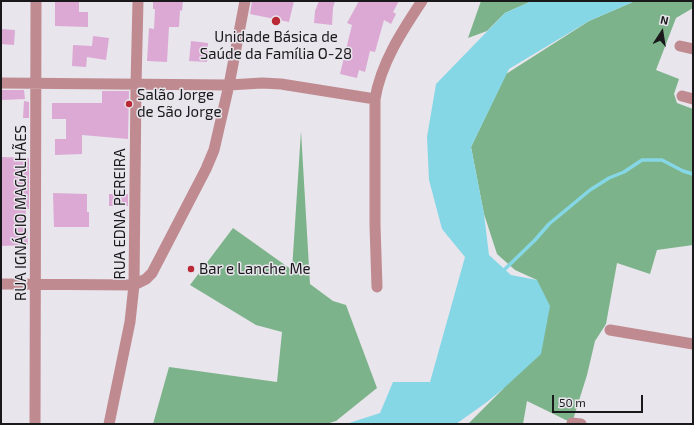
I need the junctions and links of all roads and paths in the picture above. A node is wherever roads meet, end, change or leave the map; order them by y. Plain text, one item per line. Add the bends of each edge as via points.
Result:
1 (36, 1) edge
2 (138, 1) edge
3 (245, 1) edge
4 (422, 1) edge
5 (680, 46) dead end
6 (693, 49) edge
7 (35, 82) junction
8 (1, 83) edge
9 (136, 85) junction
10 (229, 85) junction
11 (682, 96) dead end
12 (375, 99) junction
13 (693, 99) edge
14 (1, 284) edge
15 (36, 284) junction
16 (134, 285) junction
17 (377, 287) dead end
18 (610, 330) dead end
19 (693, 344) edge
20 (35, 424) edge
21 (109, 424) edge

1 - 7 street, RUA IGNÁCIO MAGALHÃES
2 - 9 street, RUA EDNA PEREIRA
3 - 10 street
4 - 12 street via 402,31 382,70
5 - 6 street
7 - 8 street
7 - 9 street
7 - 15 street, RUA IGNÁCIO MAGALHÃES
9 - 10 street
9 - 16 street, RUA EDNA PEREIRA
10 - 12 street via 281,84
10 - 16 street via 214,150 206,169 152,272 146,279
11 - 13 street
12 - 17 street
14 - 15 street
15 - 16 street
15 - 20 street, RUA IGNÁCIO MAGALHÃES
16 - 21 street, RUA EDNA PEREIRA via 130,322
18 - 19 street

